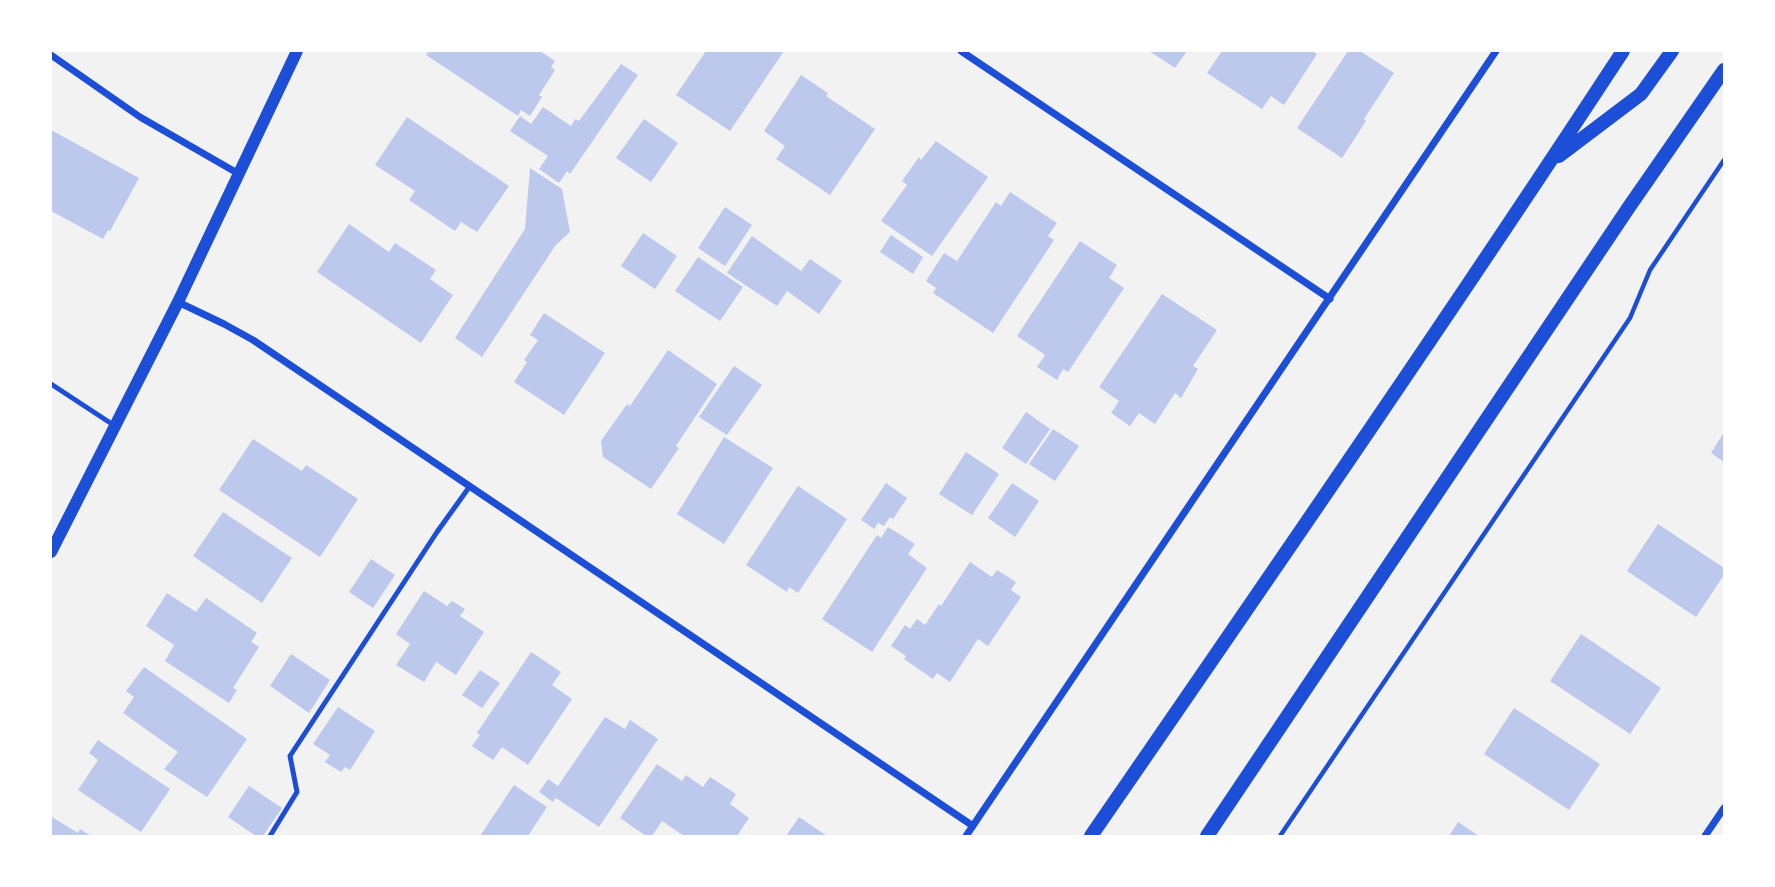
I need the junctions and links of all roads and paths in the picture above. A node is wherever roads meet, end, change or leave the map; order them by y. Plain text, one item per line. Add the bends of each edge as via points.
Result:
1 (297, 51) edge
2 (961, 51) edge
3 (1496, 51) edge
4 (1623, 51) edge
5 (1672, 51) edge
6 (51, 55) edge
7 (1724, 70) edge
8 (1724, 160) edge
9 (1550, 162) junction
10 (239, 174) junction
11 (1329, 299) junction
12 (178, 302) junction
13 (51, 384) edge
14 (115, 426) junction
15 (470, 486) junction
16 (51, 552) edge
17 (1724, 808) edge
18 (973, 826) junction
19 (271, 836) edge
20 (966, 836) edge
21 (1091, 836) edge
22 (1206, 836) edge
23 (1280, 836) edge
24 (1705, 836) edge

1 - 10 street
2 - 11 street
3 - 11 street
4 - 9 main road
5 - 9 main road via 1641,94
6 - 10 street via 140,117
7 - 22 main road
8 - 23 path via 1650,270 1630,318
9 - 21 main road
10 - 12 street
11 - 18 street
12 - 14 street
12 - 15 street via 253,340
13 - 14 lane
14 - 16 street
15 - 18 street
15 - 19 lane via 290,755 297,792
17 - 24 street
18 - 20 street

